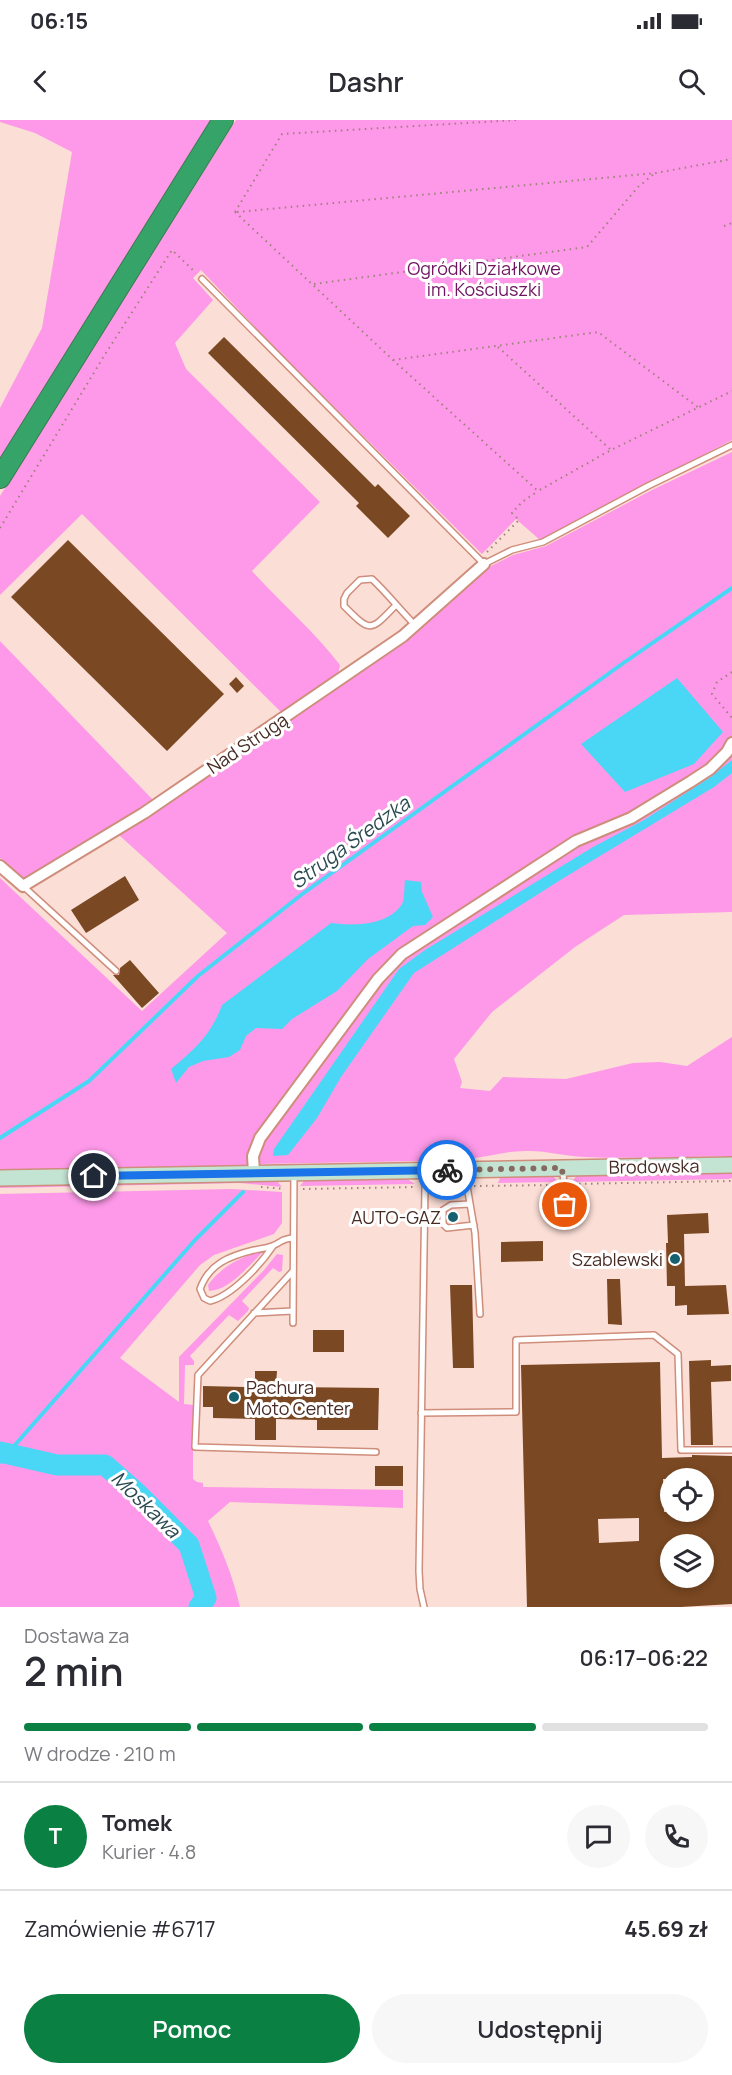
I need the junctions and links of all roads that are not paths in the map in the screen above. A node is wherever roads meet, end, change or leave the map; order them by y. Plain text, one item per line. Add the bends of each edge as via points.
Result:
1 (223, 120) edge
2 (202, 279) road end
3 (732, 445) edge
4 (0, 478) edge
5 (482, 562) junction
6 (396, 605) junction
7 (415, 625) junction
8 (732, 743) edge
9 (0, 866) edge
10 (23, 886) junction
11 (116, 971) dead end
12 (732, 1165) edge
13 (562, 1168) junction
14 (467, 1169) junction
15 (423, 1170) junction
16 (289, 1172) junction
17 (252, 1177) junction
18 (0, 1178) edge
19 (470, 1204) junction
20 (474, 1225) junction
21 (566, 1226) dead end
22 (293, 1238) junction
23 (273, 1246) junction
24 (293, 1271) junction
25 (293, 1311) junction
26 (254, 1313) junction
27 (480, 1314) dead end
28 (293, 1323) dead end
29 (421, 1413) junction
30 (732, 1450) edge
31 (376, 1452) dead end
32 (424, 1607) edge

1 - 4 highway
2 - 5 lane
3 - 5 lane via 543,542
5 - 7 street, Nad Strugą
6 - 6 lane via 372,579 360,580 344,599 344,606 368,627 376,626
6 - 7 lane
7 - 10 street, Nad Strugą via 153,807
8 - 17 street via 710,769 690,783 631,818 576,841 402,954 378,979 260,1138 253,1156
9 - 10 street
10 - 11 lane
12 - 13 street, Brodowska
13 - 14 street, Brodowska
13 - 21 lane
14 - 15 street, Brodowska
14 - 19 lane
15 - 16 street, Brodowska
15 - 29 lane
16 - 17 street, Brodowska
16 - 22 lane via 294,1189
17 - 18 street, Brodowska
19 - 20 lane
19 - 20 lane via 450,1204 443,1210 443,1224 447,1228
20 - 27 lane
22 - 23 lane via 281,1239
22 - 24 lane
23 - 23 lane via 228,1293 210,1301 204,1298 200,1289 204,1278 217,1264 234,1255
24 - 25 lane
24 - 26 lane
25 - 26 lane
25 - 28 lane
26 - 31 lane via 198,1375 195,1448
29 - 30 lane via 516,1412 516,1340 654,1335 678,1354 681,1450
29 - 32 lane via 419,1571

